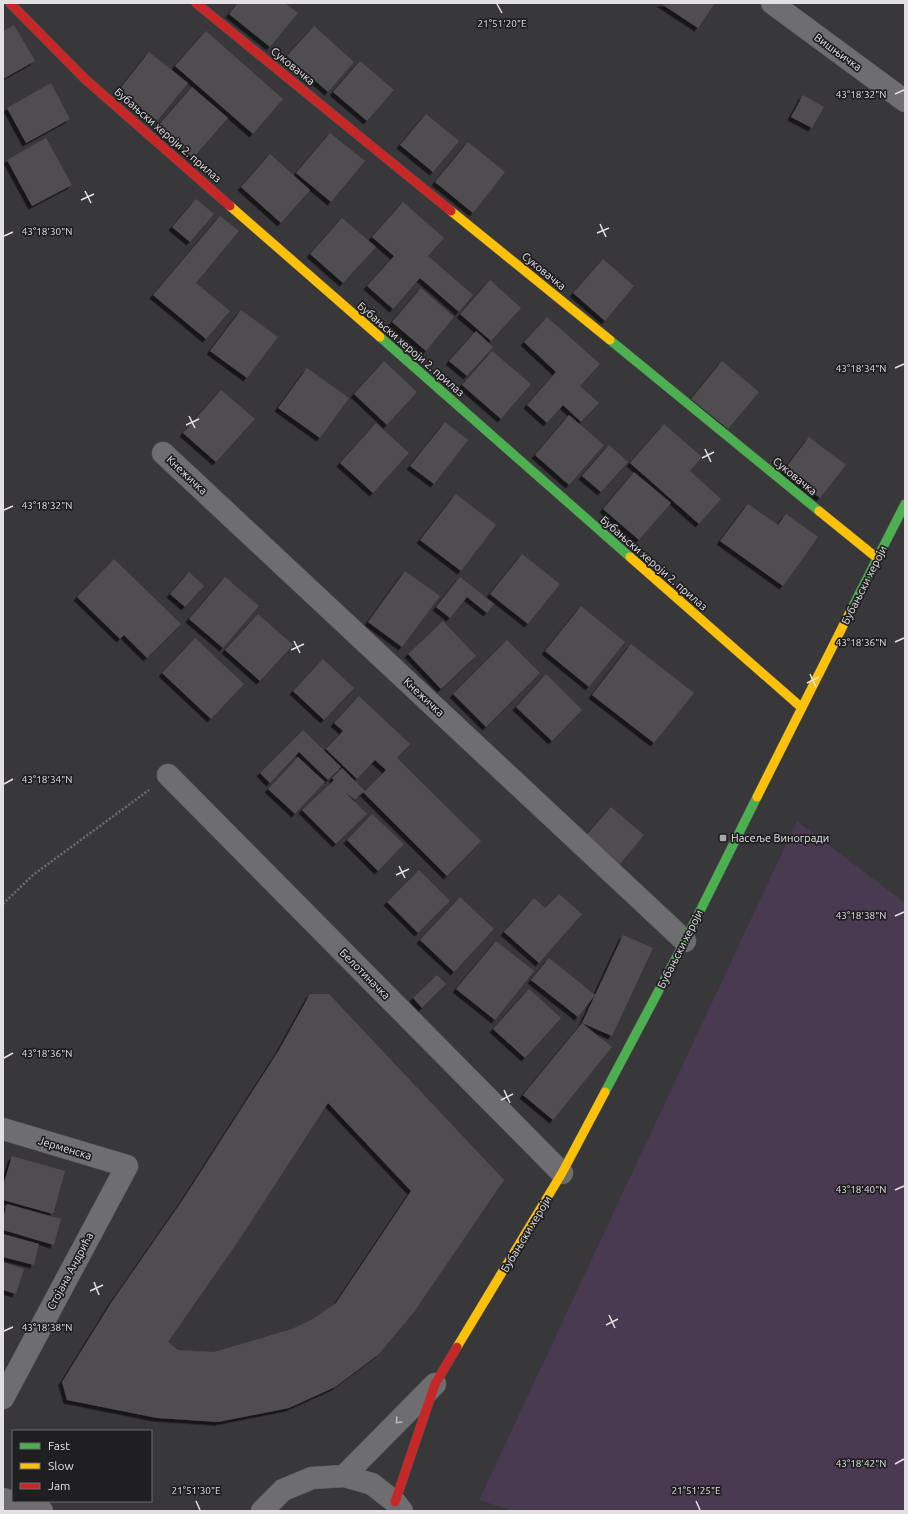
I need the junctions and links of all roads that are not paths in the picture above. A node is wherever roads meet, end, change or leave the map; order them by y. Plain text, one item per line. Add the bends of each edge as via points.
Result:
1 (10, 3) edge
2 (196, 3) edge
3 (772, 3) edge
4 (905, 101) edge
5 (163, 452) dead end
6 (905, 504) edge
7 (877, 558) junction
8 (802, 708) junction
9 (168, 775) road end
10 (686, 941) junction
11 (3, 1129) edge
12 (127, 1166) joint
13 (562, 1173) junction
14 (435, 1384) junction
15 (3, 1398) edge
16 (344, 1476) junction
17 (13, 1502) edge
18 (398, 1506) edge
19 (42, 1511) edge
20 (262, 1511) edge

1 - 8 street, Бубањски хероји 2. прилаз via 85,79
2 - 7 street, Суковачка
3 - 4 street, Вишњичка
5 - 10 street, Кнежичка
6 - 7 street, Бубањски хероји
7 - 8 street, Бубањски хероји
8 - 10 street, Бубањски хероји
9 - 13 street, Белотиначка
10 - 13 street, Бубањски хероји
11 - 12 street, Јерменска
12 - 15 street, Стојана Андрића
13 - 14 street, Бубањски хероји
14 -> 16 street, Бубањски хероји
14 - 18 street, Бубањски хероји
16 - 18 street via 372,1484
16 - 20 street via 312,1478 283,1490
17 - 19 street

